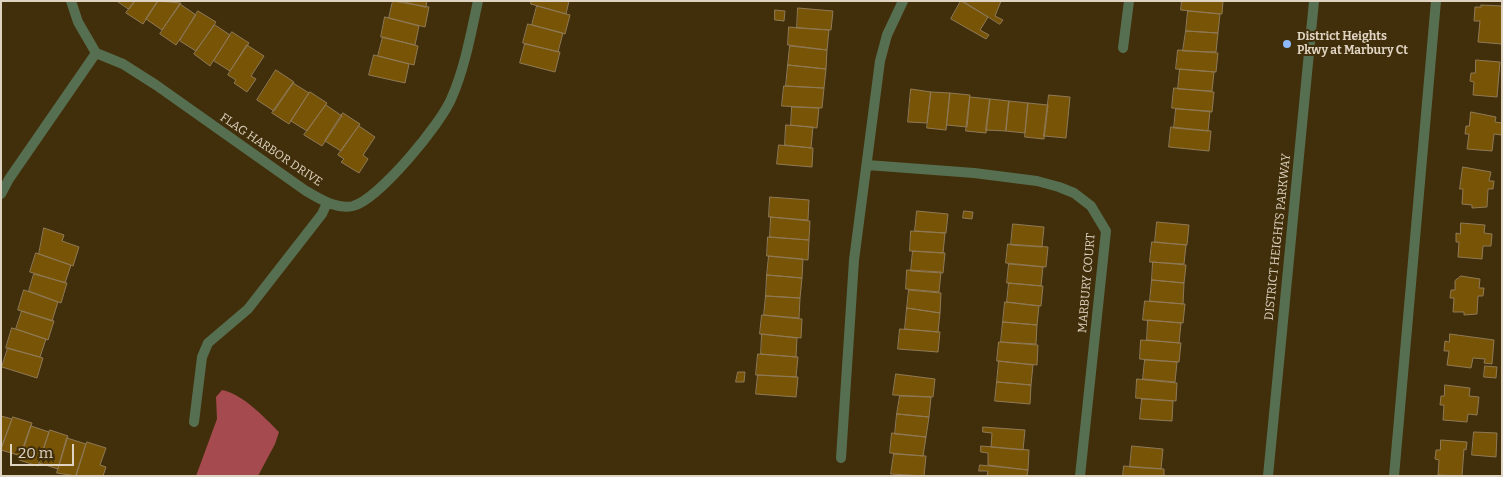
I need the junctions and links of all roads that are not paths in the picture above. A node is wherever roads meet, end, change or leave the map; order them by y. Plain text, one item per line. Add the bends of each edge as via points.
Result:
1 (71, 1) edge
2 (478, 1) edge
3 (903, 1) edge
4 (1129, 1) edge
5 (1314, 1) edge
6 (1436, 1) edge
7 (1123, 48) dead end
8 (96, 53) junction
9 (868, 165) junction
10 (1, 194) edge
11 (327, 203) junction
12 (194, 422) dead end
13 (841, 458) dead end
14 (1080, 476) edge
15 (1268, 476) edge
16 (1394, 476) edge

1 - 8 street via 78,22
2 - 11 street, FLAG HARBOR DRIVE via 455,90 438,121 406,162 372,194 352,206
3 - 9 street via 887,35 880,60
4 - 7 street
5 - 15 street, DISTRICT HEIGHTS PARKWAY
6 - 16 street
8 - 10 street
8 - 11 street, FLAG HARBOR DRIVE via 123,64 156,85
9 - 13 street via 854,260
9 - 14 street, MARBURY COURT via 1037,181 1074,193 1092,206 1106,231
11 - 12 street via 322,214 248,309 208,343 202,357

